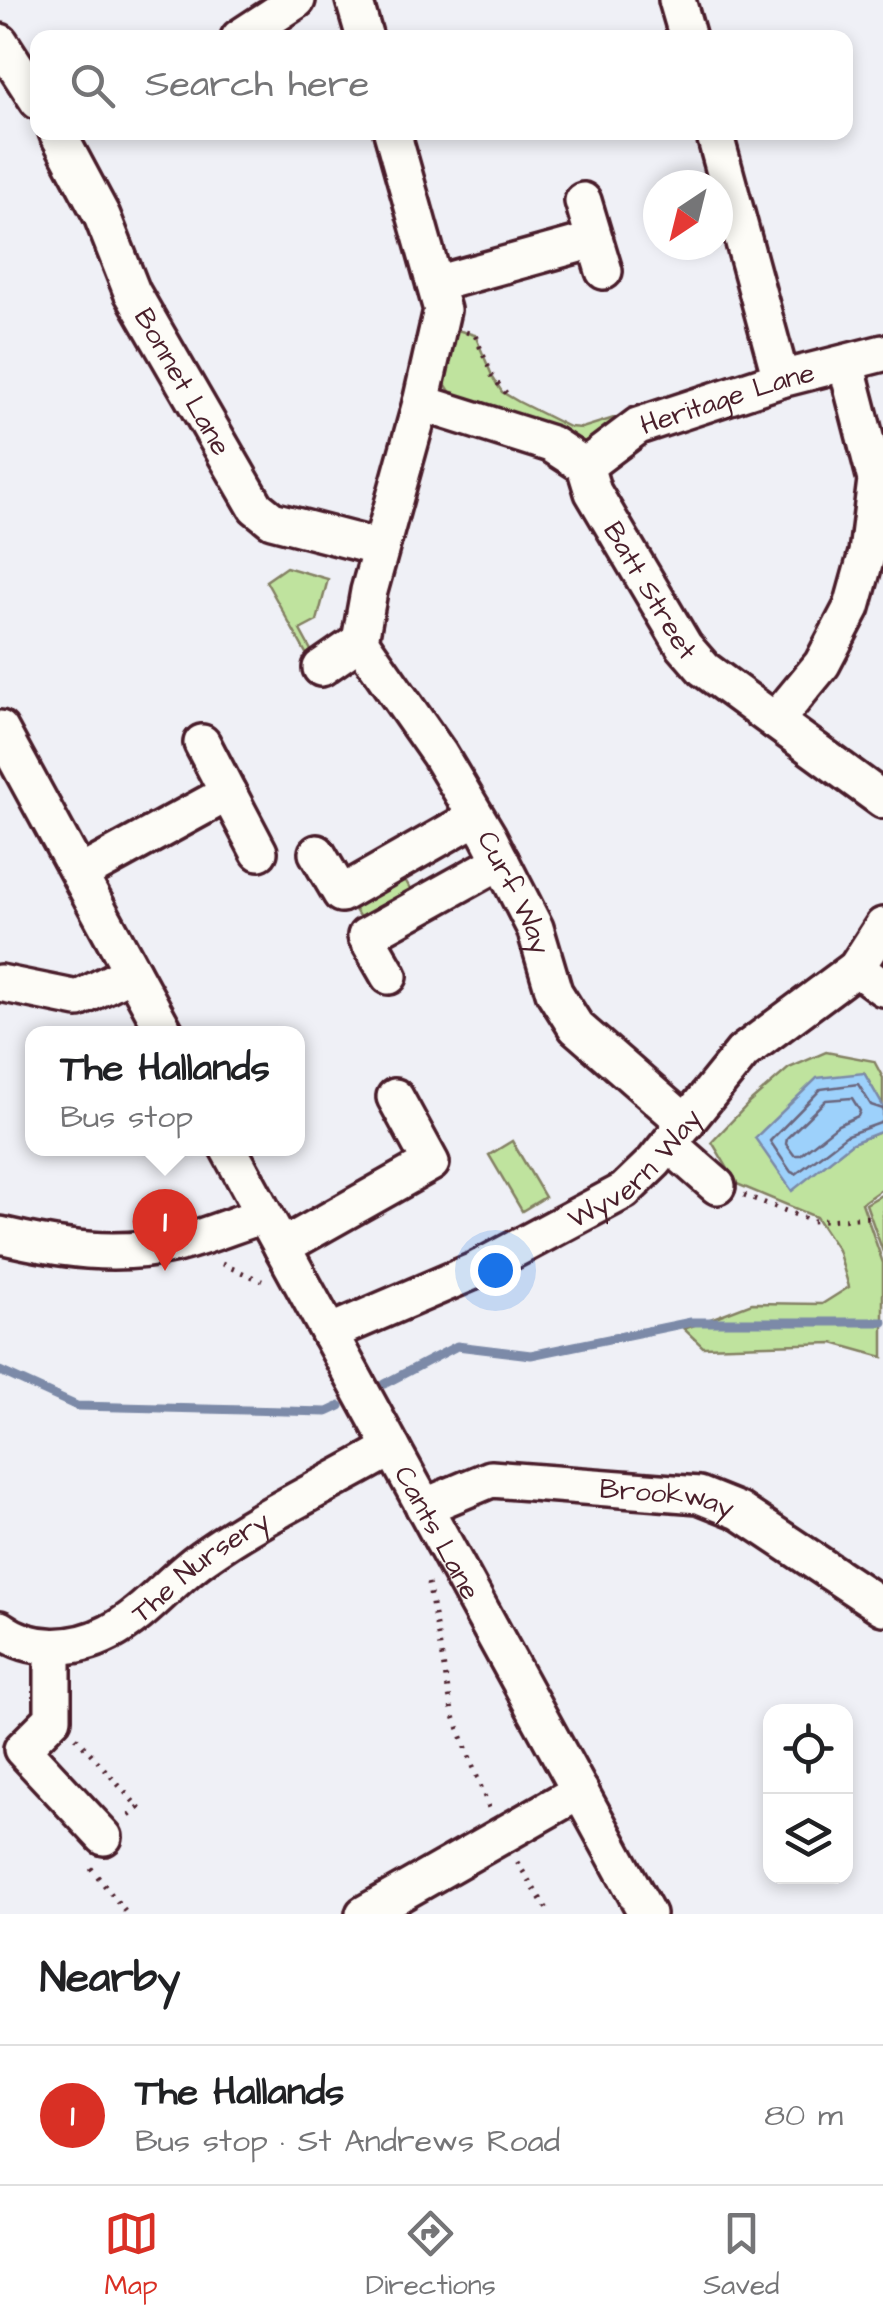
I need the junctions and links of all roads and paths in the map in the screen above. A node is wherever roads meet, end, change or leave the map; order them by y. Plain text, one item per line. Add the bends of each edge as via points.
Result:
1 (298, 0) edge
2 (354, 0) edge
3 (677, 0) edge
4 (251, 30) edge
5 (363, 30) edge
6 (686, 30) edge
7 (0, 42) edge
8 (30, 89) edge
9 (73, 140) edge
10 (394, 140) edge
11 (716, 140) edge
12 (583, 202) dead end
13 (435, 284) junction
14 (440, 326) junction
15 (883, 353) edge
16 (846, 363) junction
17 (781, 378) junction
18 (519, 402) dead end
19 (421, 403) junction
20 (585, 466) junction
21 (380, 548) junction
22 (360, 641) junction
23 (321, 668) dead end
24 (775, 721) junction
25 (0, 729) edge
26 (202, 743) dead end
27 (228, 793) junction
28 (883, 800) edge
29 (476, 817) junction
30 (259, 852) dead end
31 (317, 853) dead end
32 (501, 861) junction
33 (80, 874) junction
34 (883, 926) edge
35 (132, 972) junction
36 (389, 976) dead end
37 (869, 978) edge
38 (0, 983) edge
39 (162, 1026) edge
40 (395, 1098) dead end
41 (678, 1133) junction
42 (232, 1156) edge
43 (717, 1186) joint
44 (264, 1214) junction
45 (871, 1217) dead end
46 (0, 1236) edge
47 (282, 1247) junction
48 (330, 1333) junction
49 (392, 1448) junction
50 (424, 1507) junction
51 (446, 1547) junction
52 (883, 1607) edge
53 (0, 1629) edge
54 (53, 1649) junction
55 (580, 1791) junction
56 (500, 1836) junction
57 (104, 1838) dead end
58 (364, 1914) edge
59 (550, 1914) edge
60 (647, 1914) edge

1 - 4 street
2 - 5 street
3 - 6 street
7 - 8 street
9 - 21 street, Bonnet Lane via 132,292 256,507 272,520
10 - 13 street
11 - 17 street
12 - 13 street via 599,255
13 - 14 street
14 - 18 path via 476,335 493,378
14 - 19 street
15 - 16 street, Heritage Lane
16 - 17 street, Heritage Lane
16 - 24 street via 876,480 868,553 852,607 822,664
17 - 20 street, Heritage Lane via 638,426
19 - 20 street via 550,444
19 - 21 street
20 - 24 street, Batt Street via 592,492 684,646 704,669
21 - 22 street
22 - 23 street
22 - 29 street, Curf Way
24 - 28 street, Batt Street
25 - 33 street
26 - 27 street
27 - 30 street
27 - 33 street
29 - 31 street via 341,894
29 - 32 street, Curf Way
32 - 36 street via 366,936
32 - 41 street, Curf Way via 535,928 554,992 576,1028
33 - 35 street
34 - 37 street, Wyvern Way
35 - 38 street via 78,999
35 - 39 street
37 - 41 street, Wyvern Way via 743,1052
40 - 47 street via 431,1163
41 - 43 street, Curf Way
41 - 48 street, Wyvern Way via 624,1192 474,1271
42 - 44 street, Cants Lane
43 - 45 path via 812,1220
44 - 46 street via 175,1244 108,1252
44 - 47 street, Cants Lane
47 - 48 street, Cants Lane
48 - 49 street, Cants Lane
49 - 50 street, Cants Lane
49 - 54 street, The Nursery via 207,1554 107,1635
50 - 51 street, Cants Lane
50 - 52 street, Brookway via 491,1479 700,1495 739,1511
51 - 55 street, Cants Lane
51 - 56 path via 428,1573 433,1625 452,1711
53 - 54 street via 14,1640
54 - 57 street via 53,1718 22,1749
55 - 56 street
55 - 60 street, Cants Lane
56 - 58 street
56 - 59 path

